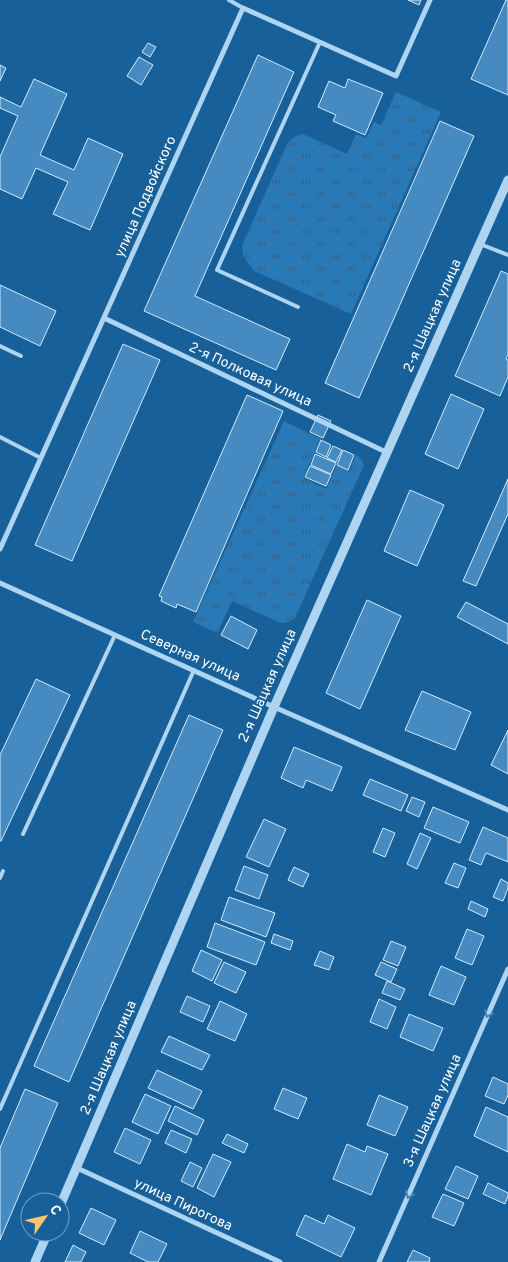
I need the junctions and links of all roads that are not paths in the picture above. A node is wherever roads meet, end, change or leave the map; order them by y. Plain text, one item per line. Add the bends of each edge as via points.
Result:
1 (228, 0) edge
2 (430, 0) edge
3 (243, 8) junction
4 (320, 42) junction
5 (508, 180) edge
6 (480, 244) junction
7 (508, 255) edge
8 (298, 307) dead end
9 (104, 318) junction
10 (0, 346) edge
11 (21, 356) dead end
12 (0, 437) edge
13 (388, 453) junction
14 (41, 458) junction
15 (0, 549) edge
16 (0, 583) edge
17 (115, 635) junction
18 (194, 670) junction
19 (274, 707) junction
20 (508, 810) edge
21 (23, 834) dead end
22 (3, 872) dead end
23 (0, 878) edge
24 (508, 969) edge
25 (0, 1109) edge
26 (77, 1168) junction
27 (66, 1192) edge
28 (44, 1242) edge
29 (35, 1262) edge
30 (280, 1262) edge
31 (379, 1262) edge

1 - 3 lane
2 - 4 street via 396,76
3 - 4 street
3 - 9 street, улица Подвойского
4 - 8 lane via 217,270
5 - 6 street, 2-я Шацкая улица
6 - 7 lane
6 - 13 street, 2-я Шацкая улица
9 - 13 street, 2-я Полковая улица
9 - 14 street, улица Подвойского
10 - 11 lane
12 - 14 lane
13 - 19 street, 2-я Шацкая улица
14 - 15 street, улица Подвойского
16 - 17 street, Северная улица
17 - 18 street, Северная улица
17 - 21 lane
18 - 19 street, Северная улица
18 - 25 lane
19 - 20 street, Северная улица
19 - 26 street, 2-я Шацкая улица
22 - 23 lane
24 -> 31 street, 3-я Шацкая улица
26 - 27 street, 2-я Шацкая улица
26 - 30 street, улица Пирогова
28 - 29 street

